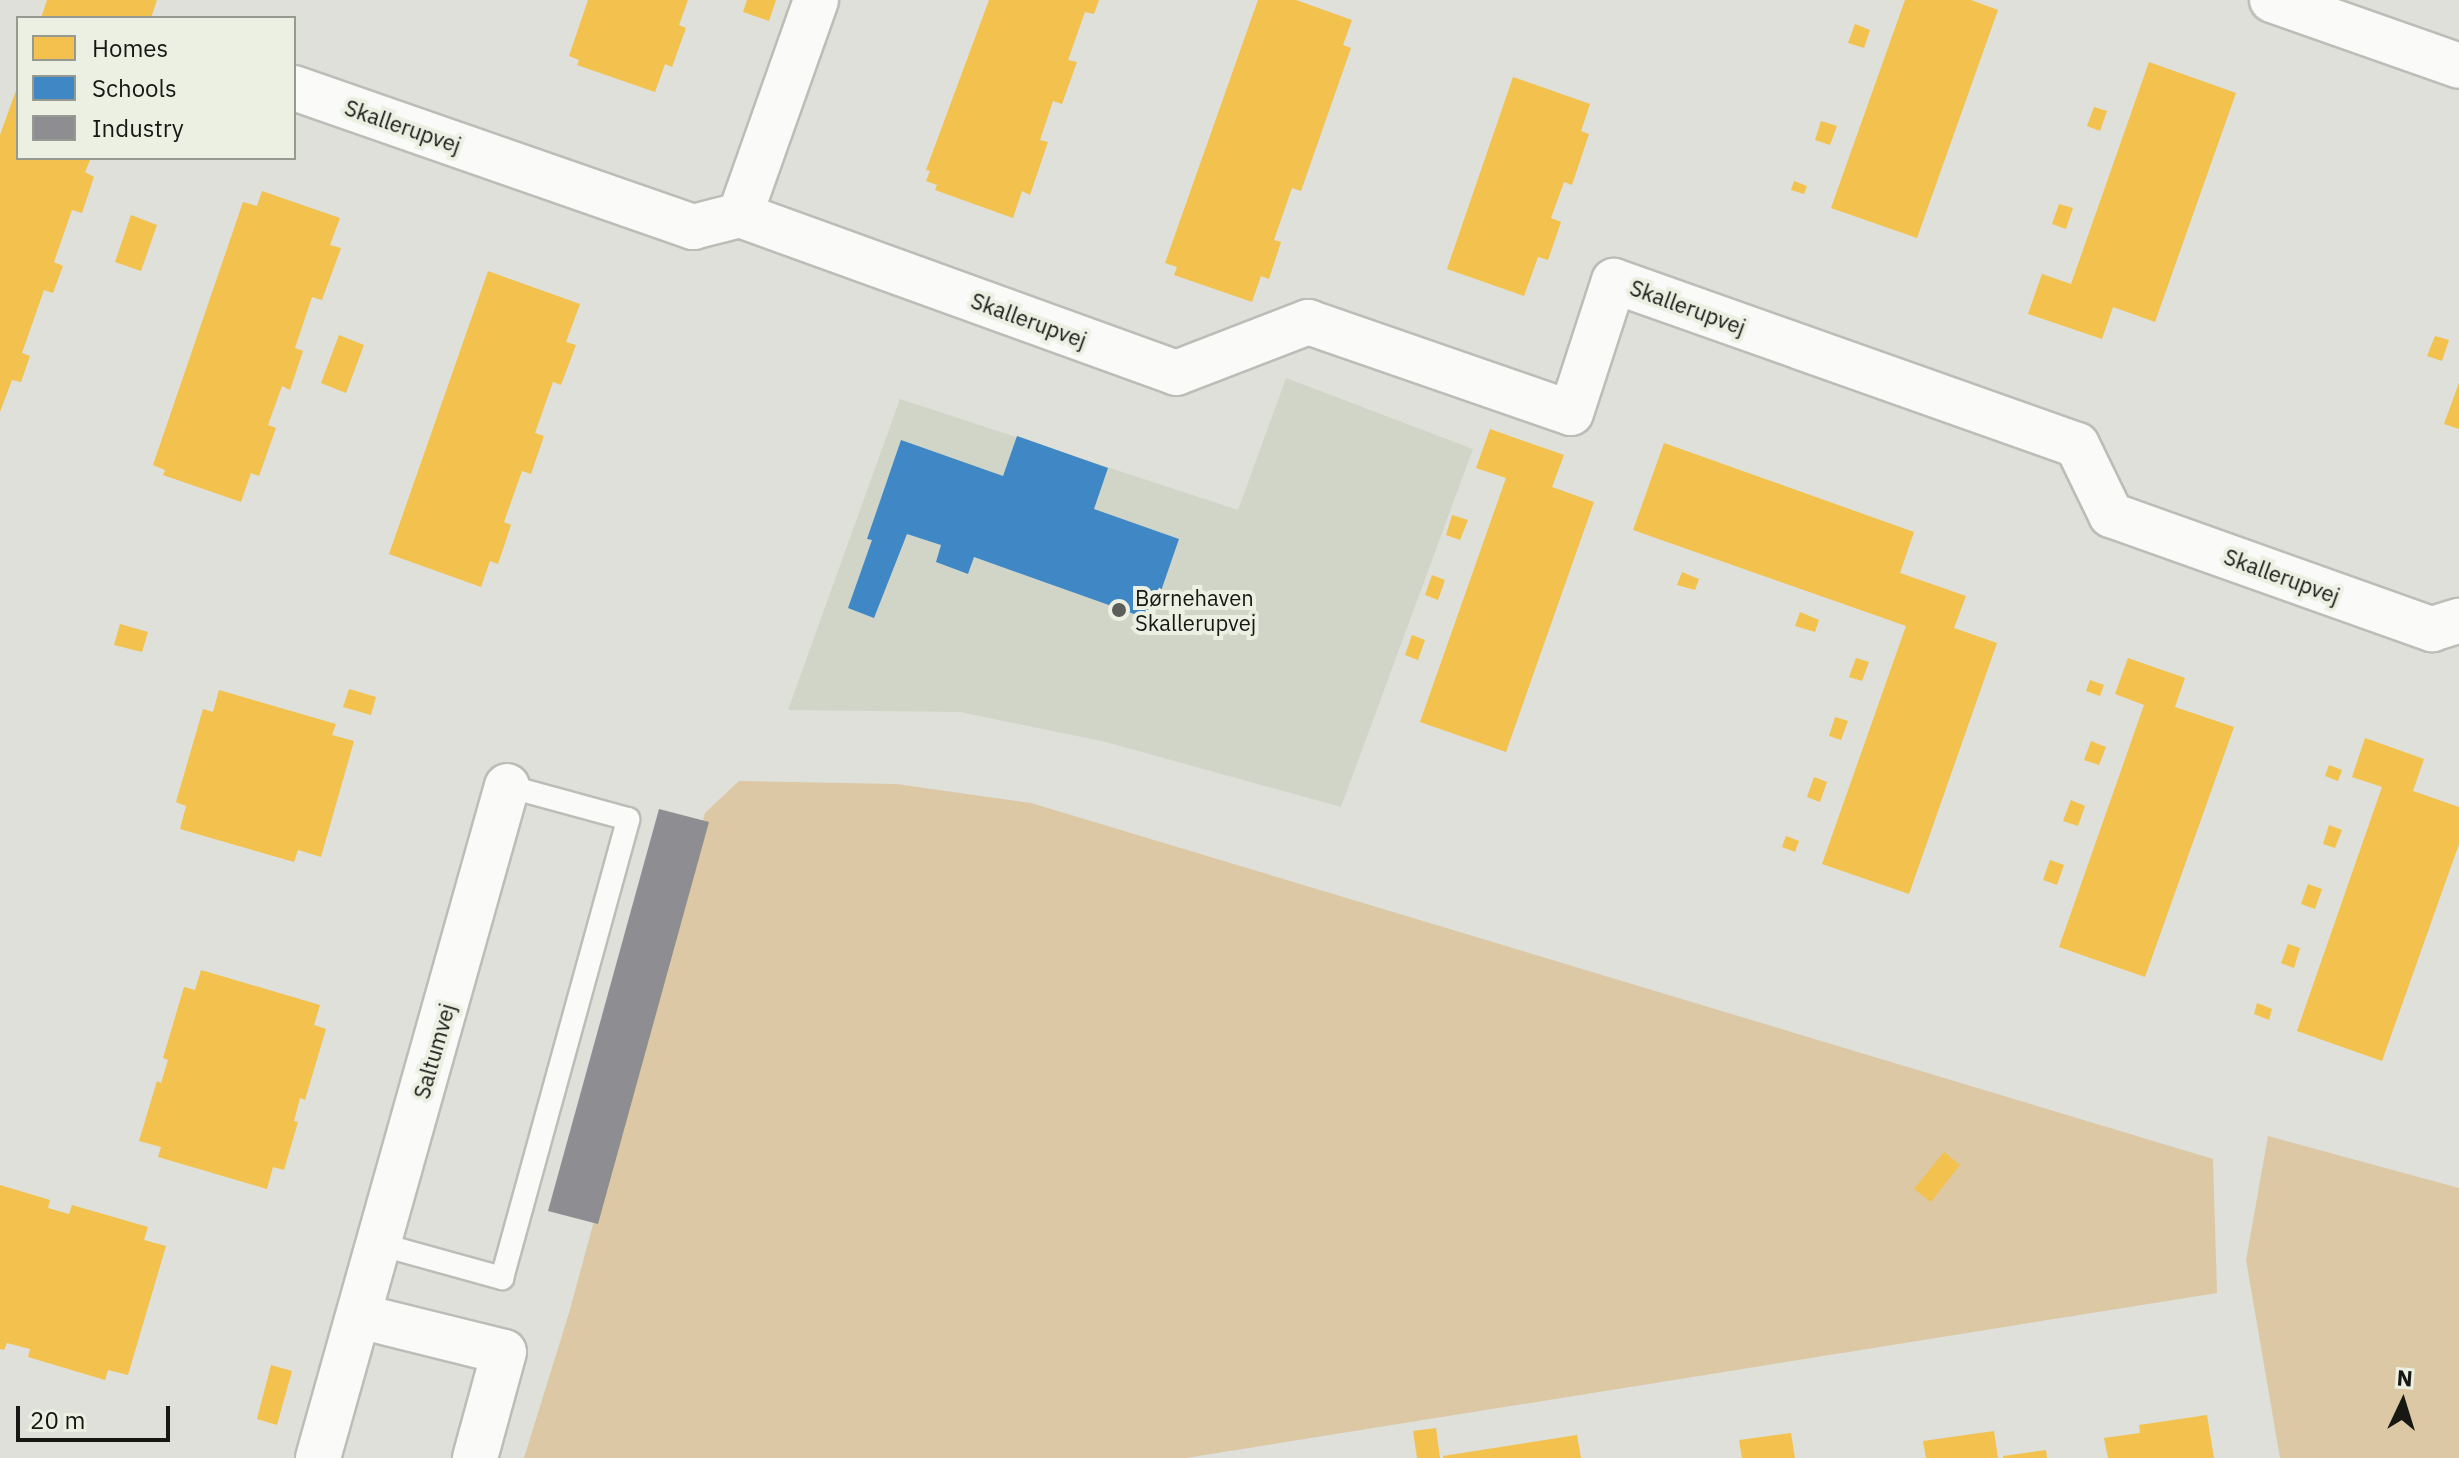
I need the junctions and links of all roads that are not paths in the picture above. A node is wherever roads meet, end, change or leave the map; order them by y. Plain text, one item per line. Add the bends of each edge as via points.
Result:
1 (816, 0) edge
2 (2272, 0) edge
3 (2459, 66) edge
4 (296, 89) edge
5 (740, 215) junction
6 (2459, 621) edge
7 (507, 786) joint
8 (379, 1244) junction
9 (359, 1316) junction
10 (318, 1458) edge
11 (475, 1458) edge

1 - 5 street
2 - 3 street
4 - 5 street, Skallerupvej via 693,227
5 - 6 street, Skallerupvej via 1176,373 1308,322 1571,413 1614,281 2077,445 2111,515 2432,629
7 - 8 street, Saltumvej
7 - 8 lane via 628,819 502,1278
8 - 9 street, Saltumvej
9 - 10 street, Saltumvej
9 - 11 street via 504,1352

